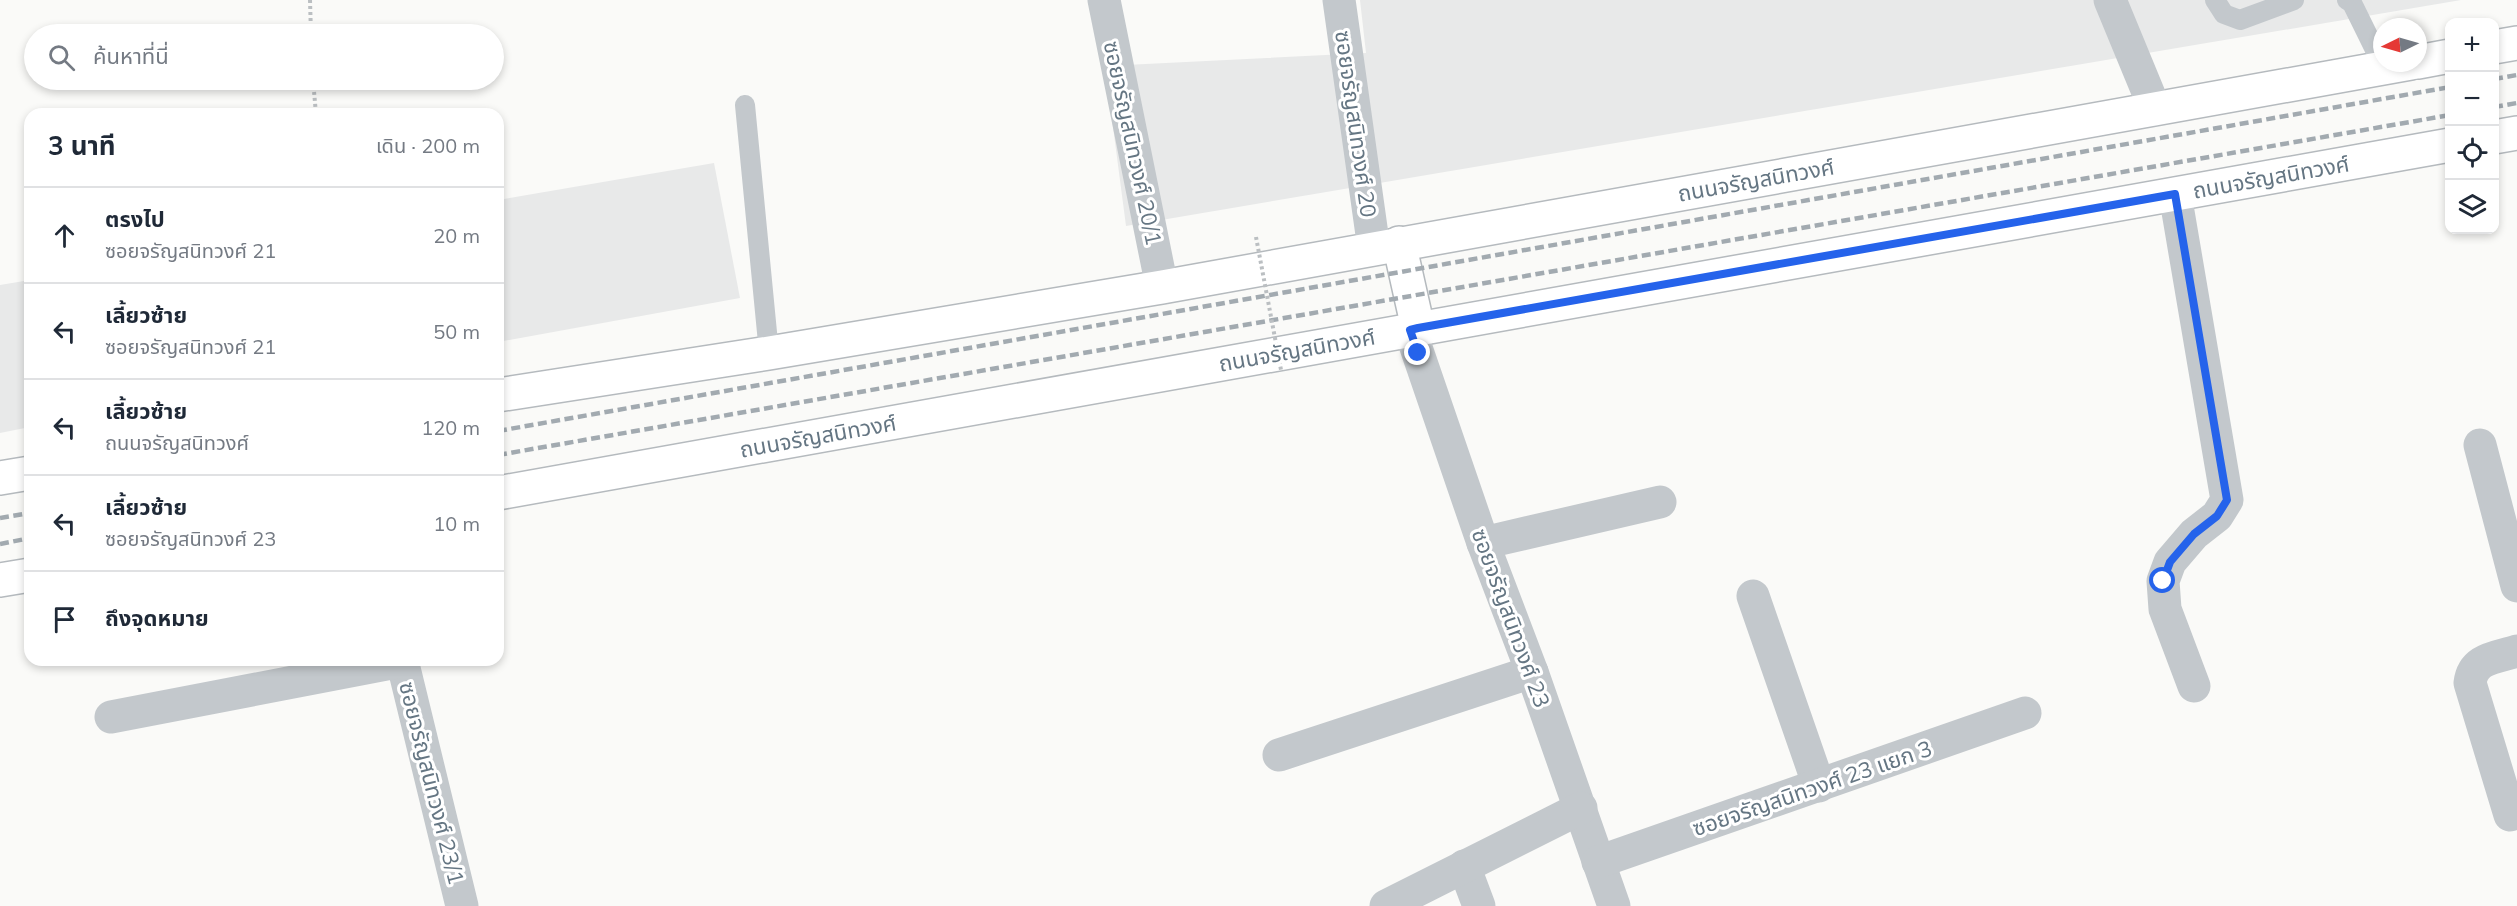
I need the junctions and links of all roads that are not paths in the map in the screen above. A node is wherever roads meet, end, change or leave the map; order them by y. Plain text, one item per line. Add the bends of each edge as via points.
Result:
1 (1104, 0) edge
2 (1339, 0) edge
3 (2110, 0) edge
4 (2215, 0) edge
5 (2294, 0) edge
6 (2347, 0) edge
7 (2373, 32) edge
8 (2517, 43) edge
9 (2499, 46) edge
10 (2445, 57) edge
11 (2427, 60) edge
12 (2373, 70) edge
13 (745, 105) dead end
14 (2155, 109) junction
15 (2517, 134) edge
16 (2499, 136) edge
17 (2445, 146) edge
18 (2175, 194) junction
19 (1386, 246) junction
20 (1162, 287) junction
21 (1414, 329) junction
22 (769, 353) junction
23 (504, 394) edge
24 (2480, 445) dead end
25 (24, 474) edge
26 (0, 478) edge
27 (504, 491) edge
28 (1660, 502) dead end
29 (1483, 543) junction
30 (24, 576) edge
31 (0, 580) edge
32 (2517, 586) edge
33 (1753, 596) dead end
34 (2517, 651) edge
35 (371, 666) edge
36 (403, 666) edge
37 (1532, 672) junction
38 (2194, 686) dead end
39 (2025, 713) dead end
40 (111, 717) dead end
41 (1279, 755) dead end
42 (1819, 786) junction
43 (1581, 808) junction
44 (2510, 814) dead end
45 (1598, 862) junction
46 (1464, 866) junction
47 (462, 906) edge
48 (1386, 906) edge
49 (1479, 906) edge
50 (1614, 906) edge

1 - 20 street, ซอยจรัญสนิทวงศ์ 20/1
2 - 19 street, ซอยจรัญสนิทวงศ์ 20
3 - 14 street
4 - 5 lane via 2224,14 2241,20
6 - 7 lane
8 - 9 main road
10 - 11 main road
12 - 14 main road, ถนนจรัญสนิทวงศ์
13 - 22 lane
14 - 19 main road, ถนนจรัญสนิทวงศ์
15 - 16 main road
17 - 18 main road, ถนนจรัญสนิทวงศ์
18 - 21 main road, ถนนจรัญสนิทวงศ์
18 - 38 street via 2227,500 2217,516 2194,534 2170,562 2163,581 2165,609
19 - 20 main road, ถนนจรัญสนิทวงศ์
19 - 21 main road
20 - 22 main road, ถนนจรัญสนิทวงศ์
21 - 27 main road, ถนนจรัญสนิทวงศ์
21 - 29 street, ซอยจรัญสนิทวงศ์ 23
22 - 23 main road, ถนนจรัญสนิทวงศ์
24 - 32 street
25 - 26 main road
28 - 29 street
29 - 37 street, ซอยจรัญสนิทวงศ์ 23
30 - 31 main road
33 - 42 street
34 - 44 street via 2477,664 2471,671 2470,683
35 - 40 street
36 - 47 street, ซอยจรัญสนิทวงศ์ 23/1
37 - 41 street
37 - 43 street, ซอยจรัญสนิทวงศ์ 23
39 - 42 street, ซอยจรัญสนิทวงศ์ 23 แยก 3
42 - 45 street, ซอยจรัญสนิทวงศ์ 23 แยก 3
43 - 45 street, ซอยจรัญสนิทวงศ์ 23
43 - 46 street
45 - 50 street, ซอยจรัญสนิทวงศ์ 23
46 - 48 street
46 - 49 street

